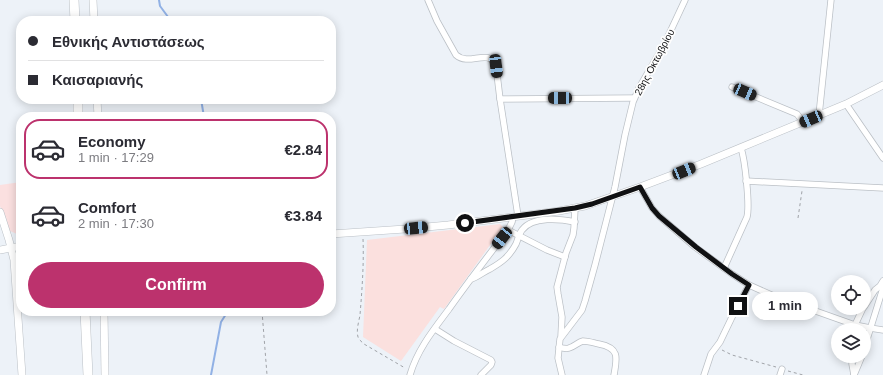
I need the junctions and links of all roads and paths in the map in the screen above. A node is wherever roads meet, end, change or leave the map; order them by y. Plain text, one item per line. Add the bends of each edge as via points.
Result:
1 (74, 0) edge
2 (93, 0) edge
3 (428, 0) edge
4 (685, 0) edge
5 (830, 0) edge
6 (75, 16) edge
7 (94, 16) edge
8 (883, 85) edge
9 (732, 87) dead end
10 (634, 98) junction
11 (500, 99) junction
12 (846, 104) junction
13 (819, 115) junction
14 (803, 122) junction
15 (741, 148) junction
16 (883, 158) edge
17 (746, 181) junction
18 (803, 184) junction
19 (640, 187) junction
20 (883, 188) edge
21 (613, 197) junction
22 (575, 208) junction
23 (0, 212) edge
24 (515, 216) junction
25 (798, 218) dead end
26 (575, 222) junction
27 (508, 230) junction
28 (362, 232) junction
29 (336, 234) edge
30 (519, 235) junction
31 (16, 247) edge
32 (12, 248) junction
33 (0, 250) edge
34 (565, 257) junction
35 (724, 268) junction
36 (471, 279) junction
37 (16, 280) edge
38 (883, 281) edge
39 (749, 285) junction
40 (883, 288) edge
41 (871, 296) edge
42 (18, 316) edge
43 (86, 316) edge
44 (104, 316) edge
45 (262, 316) edge
46 (842, 323) edge
47 (871, 325) edge
48 (871, 328) edge
49 (434, 329) junction
50 (883, 330) edge
51 (560, 339) junction
52 (559, 347) junction
53 (716, 347) junction
54 (852, 363) edge
55 (859, 363) edge
56 (781, 372) edge
57 (411, 373) edge
58 (22, 375) edge
59 (88, 375) edge
60 (105, 375) edge
61 (268, 375) edge
62 (481, 375) edge
63 (562, 375) edge
64 (614, 375) edge
65 (704, 375) edge
66 (803, 375) edge
67 (854, 375) edge

1 - 6 highway
2 - 7 street
3 - 11 street via 456,55 469,60 487,57 494,61
4 - 10 street, 28ης Οκτωβρίου via 664,45
5 - 13 street
8 - 12 street
9 - 14 street via 797,114
10 - 11 street
10 - 21 street, 28ης Οκτωβρίου
11 - 24 street
12 - 13 street
12 - 16 street
13 - 14 street
14 - 15 street
15 - 17 street
15 - 19 street
17 - 18 street
17 - 35 street via 748,214
18 - 20 street
18 - 25 path
19 - 21 street
19 - 35 street via 659,216
21 - 22 street
21 - 51 street, 28ης Οκτωβρίου via 582,310
22 - 24 street
22 - 26 street
23 - 32 street
24 - 27 street
24 - 28 street
26 - 30 street via 536,221 525,227
26 - 34 street
27 - 30 street
27 - 36 street
28 - 29 street
28 - 57 path via 363,263 358,337 364,344
30 - 34 street
30 - 36 street via 513,249 503,260
31 - 32 street
32 - 33 street
32 - 37 street
34 - 51 street via 557,286 562,317
35 - 39 street
36 - 49 street
38 - 41 street
39 - 46 street via 765,294
39 - 53 street
40 - 47 street
42 - 58 street
43 - 59 highway
44 - 60 street
45 - 61 path
48 - 50 street
49 - 57 street
49 - 62 street via 491,360 492,364
51 - 52 street
52 - 63 street via 558,358
52 - 64 street via 569,348 585,341 605,345 616,354
53 - 56 path
53 - 65 street via 709,357
54 - 67 street
55 - 67 street
56 - 66 path

